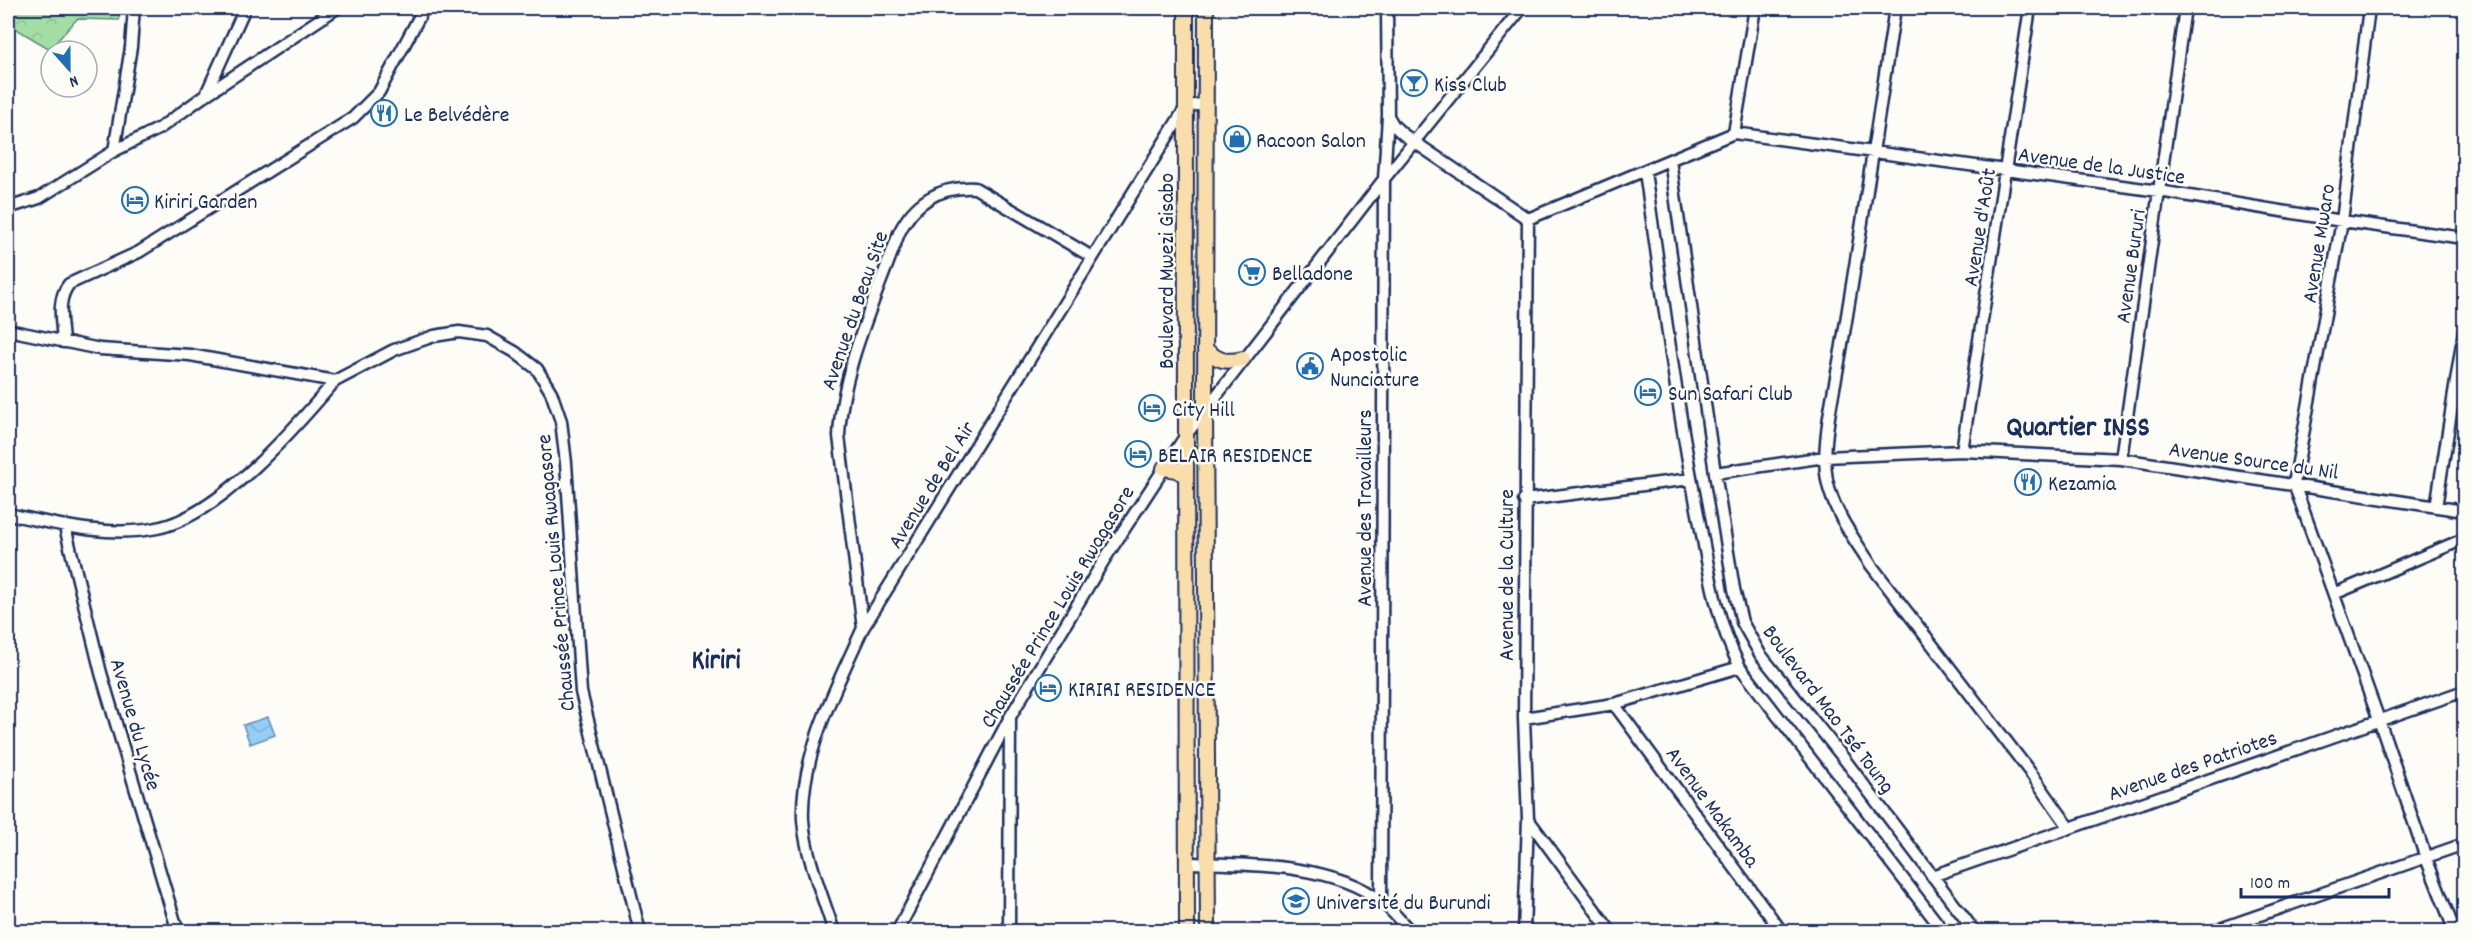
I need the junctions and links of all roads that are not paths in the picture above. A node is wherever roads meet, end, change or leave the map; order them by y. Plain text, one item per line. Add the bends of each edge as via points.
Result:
1 (134, 8) edge
2 (245, 8) edge
3 (337, 8) edge
4 (424, 8) edge
5 (1186, 8) edge
6 (1206, 8) edge
7 (1387, 8) edge
8 (1522, 8) edge
9 (1755, 8) edge
10 (1895, 8) edge
11 (2030, 8) edge
12 (2185, 8) edge
13 (2369, 8) edge
14 (207, 94) junction
15 (1206, 103) junction
16 (1186, 106) junction
17 (1388, 116) junction
18 (1734, 133) junction
19 (1415, 141) junction
20 (114, 151) junction
21 (1874, 151) junction
22 (1670, 160) junction
23 (2006, 171) junction
24 (1645, 172) junction
25 (1384, 179) junction
26 (2160, 191) junction
27 (8, 208) edge
28 (1528, 219) junction
29 (2342, 221) junction
30 (2464, 238) edge
31 (1092, 257) junction
32 (8, 330) edge
33 (2464, 331) edge
34 (63, 342) junction
35 (1205, 349) junction
36 (1243, 359) junction
37 (335, 381) junction
38 (1205, 407) junction
39 (1185, 435) junction
40 (1962, 451) junction
41 (1825, 458) junction
42 (2121, 459) junction
43 (1164, 468) junction
44 (1715, 473) junction
45 (1186, 476) junction
46 (1691, 479) junction
47 (2294, 484) junction
48 (1524, 500) junction
49 (2436, 507) junction
50 (2464, 511) edge
51 (8, 514) edge
52 (65, 526) junction
53 (2464, 540) edge
54 (2334, 594) junction
55 (863, 628) junction
56 (1189, 665) junction
57 (1208, 665) junction
58 (1740, 667) junction
59 (2464, 691) edge
60 (1614, 704) junction
61 (1010, 717) junction
62 (1524, 718) junction
63 (2379, 720) junction
64 (1528, 819) junction
65 (2069, 827) junction
66 (2464, 844) edge
67 (2426, 858) junction
68 (1187, 863) junction
69 (1208, 863) junction
70 (1932, 876) junction
71 (1381, 901) junction
72 (178, 932) edge
73 (640, 932) edge
74 (834, 932) edge
75 (897, 932) edge
76 (1008, 932) edge
77 (1187, 932) edge
78 (1208, 932) edge
79 (1411, 932) edge
80 (1524, 932) edge
81 (1611, 932) edge
82 (1782, 932) edge
83 (1944, 932) edge
84 (1975, 932) edge
85 (2211, 932) edge
86 (2455, 932) edge

1 - 20 street
2 - 14 street
3 - 14 street
4 - 34 street via 379,92 353,118 140,252 69,284 61,303
5 - 16 main road, Boulevard Mwezi Gisabo
6 - 15 main road, Boulevard Mwezi Gisabo
7 - 17 street, Avenue des Travailleurs
8 - 19 street, Chaussée Prince Louis Rwagasore
9 - 18 street
10 - 21 street
11 - 23 street, Avenue d'Août
12 - 26 street, Avenue Bururi
13 - 29 street, Avenue Mwaro
14 - 20 street via 160,128
15 - 16 street
15 - 35 main road, Boulevard Mwezi Gisabo
16 - 31 street, Avenue de Bel Air
16 - 39 main road, Boulevard Mwezi Gisabo
17 - 19 street via 1394,126
17 - 25 street, Avenue des Travailleurs
18 - 21 street, Avenue de la Justice
18 - 22 street
19 - 25 street, Chaussée Prince Louis Rwagasore
19 - 28 street
20 - 27 street via 39,198
21 - 23 street, Avenue de la Justice
21 - 41 street
22 - 24 street
22 - 44 street, Boulevard Mao Tsé Toung
23 - 26 street, Avenue de la Justice
23 - 40 street, Avenue d'Août
24 - 28 street
24 - 46 street, Boulevard Mao Tsé Toung
25 - 36 street, Chaussée Prince Louis Rwagasore
25 - 71 street, Avenue des Travailleurs
26 - 29 street, Avenue de la Justice
26 - 42 street, Avenue Bururi
28 - 48 street, Avenue de la Culture
29 - 30 street, Avenue de la Justice
29 - 47 street, Avenue Mwaro
31 - 55 street, Avenue de Bel Air
31 - 55 street, Avenue du Beau Site via 975,188 961,187 942,193 908,214 844,387 840,411 839,436
32 - 34 street
33 - 49 street
34 - 37 street via 100,349 190,355
35 - 36 main road via 1220,360
35 - 38 main road, Boulevard Mwezi Gisabo
36 - 38 street, Chaussée Prince Louis Rwagasore
37 - 52 street via 281,442 196,513 157,528 120,531
37 - 73 street, Chaussée Prince Louis Rwagasore via 394,350 459,332 487,336 515,352 537,369 551,392 561,421 566,463 581,692
38 - 39 street, Chaussée Prince Louis Rwagasore
38 - 57 main road, Boulevard Mwezi Gisabo
39 - 43 street, Chaussée Prince Louis Rwagasore
39 - 45 main road, Boulevard Mwezi Gisabo
40 - 41 street, Avenue Source du Nil
40 - 42 street, Avenue Source du Nil
41 - 44 street, Avenue Source du Nil
41 - 65 street via 1827,481 1835,502 1866,557
42 - 47 street, Avenue Source du Nil
43 - 45 main road
43 - 61 street, Chaussée Prince Louis Rwagasore
44 - 70 street, Boulevard Mao Tsé Toung via 1734,589 1749,636
45 - 56 main road, Boulevard Mwezi Gisabo
46 - 48 street
46 - 58 street, Boulevard Mao Tsé Toung via 1714,596
47 - 49 street, Avenue Source du Nil
47 - 54 street
48 - 62 street, Avenue de la Culture
49 - 50 street, Avenue Source du Nil
51 - 52 street
52 - 72 street, Avenue du Lycée via 101,674
53 - 54 street
54 - 63 street
55 - 74 street, Avenue de Bel Air via 816,738 804,799 807,841
56 - 57 main road
56 - 68 main road, Boulevard Mwezi Gisabo
57 - 69 main road, Boulevard Mwezi Gisabo
58 - 60 street
58 - 83 street, Boulevard Mao Tsé Toung
59 - 63 street, Avenue des Patriotes
60 - 62 street
60 - 82 street, Avenue Makamba
61 - 75 street, Chaussée Prince Louis Rwagasore
61 - 76 street
62 - 64 street, Avenue de la Culture
63 - 65 street, Avenue des Patriotes
63 - 67 street
64 - 80 street, Avenue de la Culture
64 - 81 street
65 - 70 street, Avenue des Patriotes
66 - 67 street
67 - 85 street
67 - 86 street
68 - 69 street
68 - 77 main road, Boulevard Mwezi Gisabo
69 - 71 street via 1305,870 1350,884
69 - 78 main road, Boulevard Mwezi Gisabo
70 - 84 street, Boulevard Mao Tsé Toung
71 - 79 street

